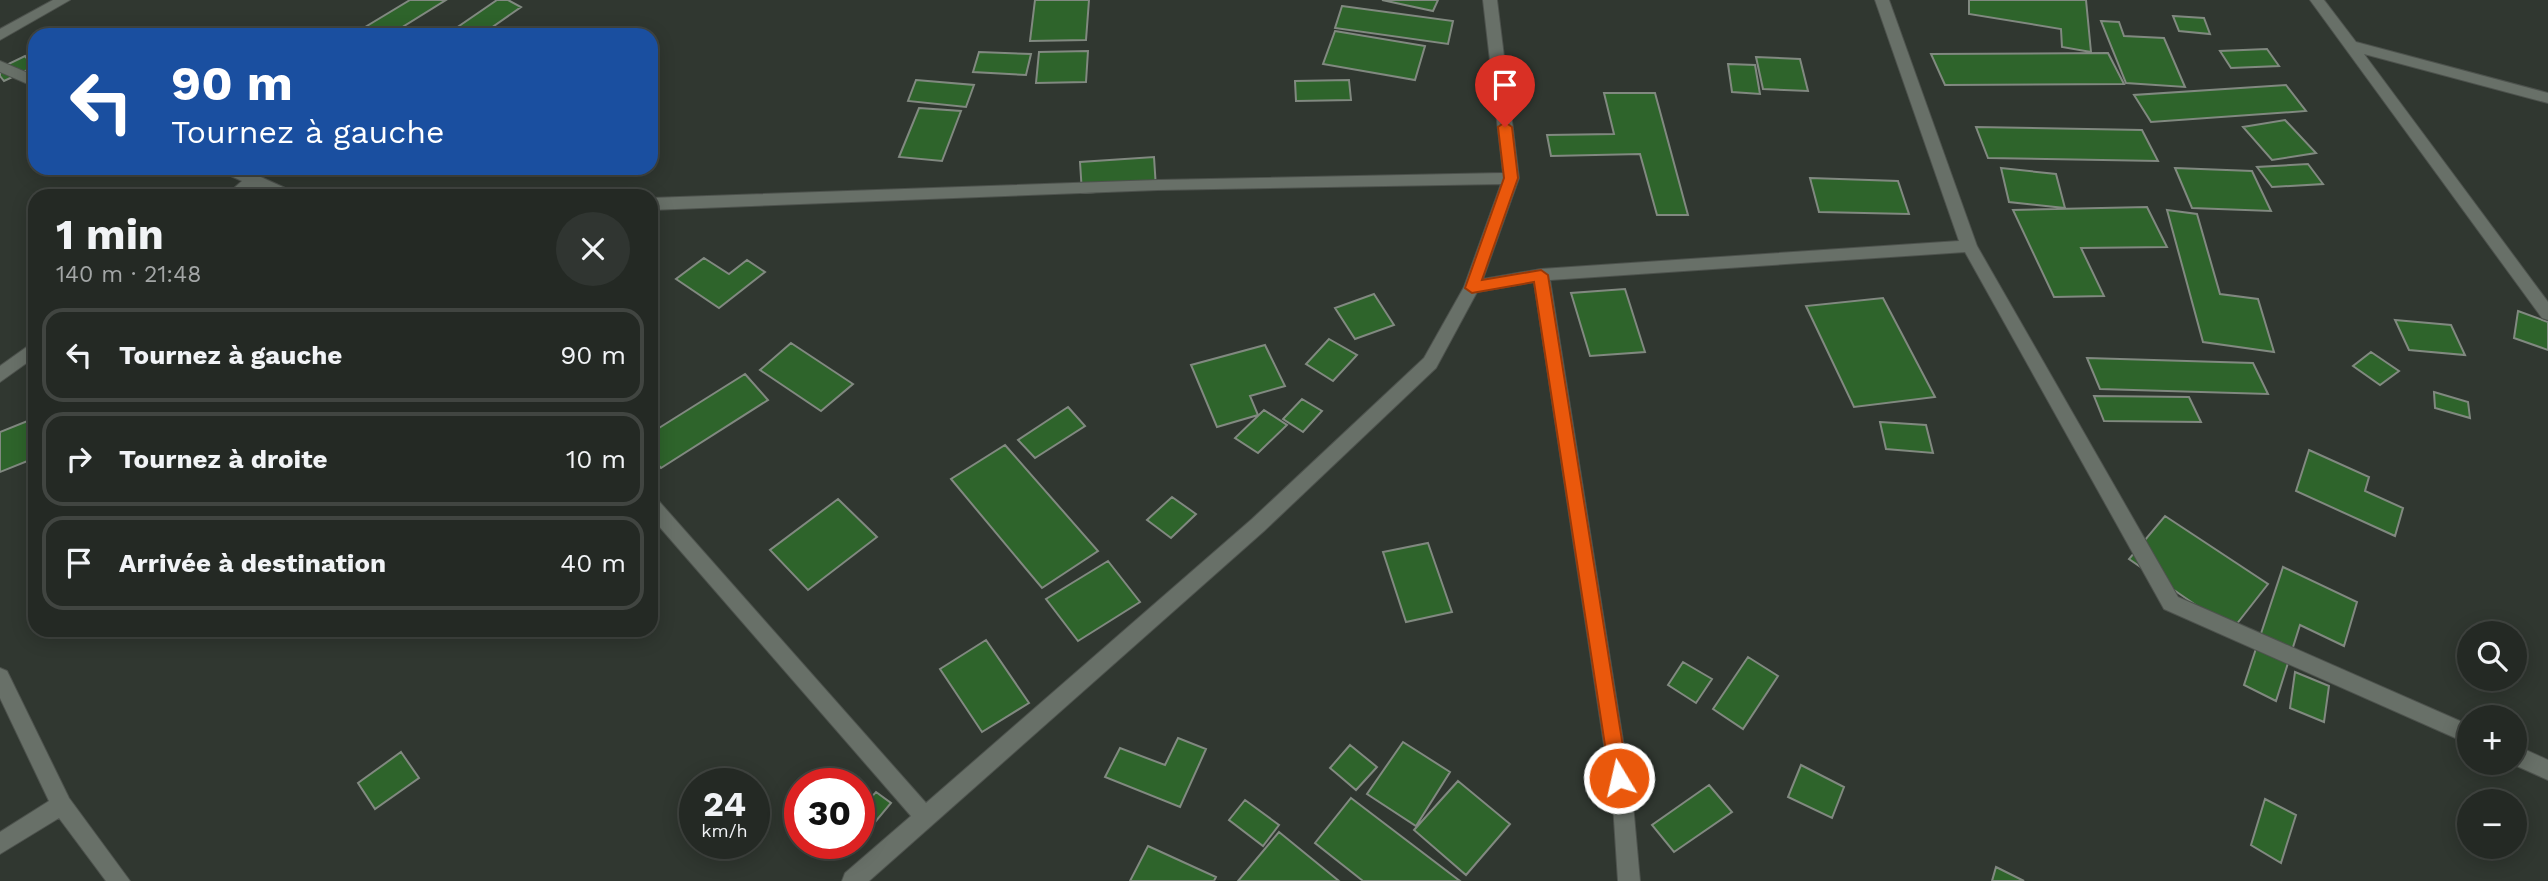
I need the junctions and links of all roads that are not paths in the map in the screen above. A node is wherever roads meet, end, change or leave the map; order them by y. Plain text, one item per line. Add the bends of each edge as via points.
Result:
1 (63, 0) edge
2 (1490, 0) edge
3 (1882, 0) edge
4 (2318, 0) edge
5 (0, 35) edge
6 (2348, 45) junction
7 (0, 66) edge
8 (28, 79) edge
9 (2548, 98) edge
10 (243, 175) edge
11 (1511, 178) junction
12 (254, 180) junction
13 (242, 189) edge
14 (274, 189) edge
15 (658, 204) edge
16 (1969, 246) junction
17 (1541, 275) junction
18 (1472, 288) junction
19 (2548, 314) edge
20 (28, 353) edge
21 (0, 375) edge
22 (658, 512) edge
23 (0, 677) edge
24 (2457, 730) edge
25 (2527, 760) edge
26 (2548, 770) edge
27 (62, 805) junction
28 (925, 817) junction
29 (0, 844) edge
30 (118, 881) edge
31 (853, 881) edge
32 (1629, 881) edge

1 - 5 street
2 - 11 street
3 - 16 street
4 - 6 street
6 - 9 street
6 - 19 street
7 - 8 street
10 - 12 street
11 - 15 street via 1158,185
11 - 18 street
12 - 13 street
12 - 14 street
16 - 17 street
16 - 24 street via 2171,603
17 - 18 street
17 - 32 street via 1623,804
18 - 28 street via 1430,363 1258,525
20 - 21 street
22 - 28 street
23 - 27 street
25 - 26 street
27 - 29 street
27 - 30 street
28 - 31 street

